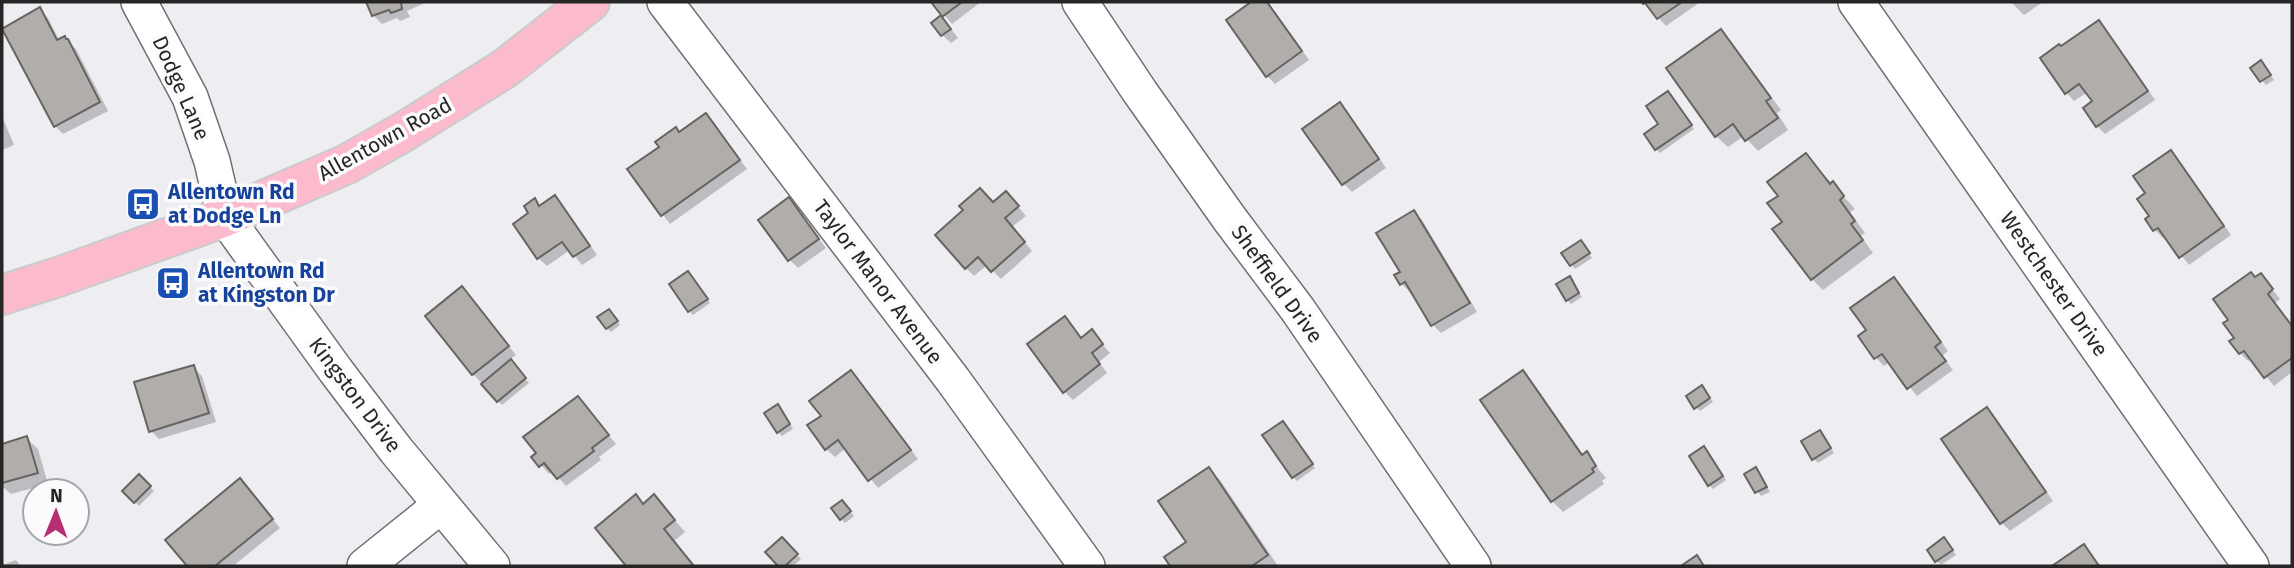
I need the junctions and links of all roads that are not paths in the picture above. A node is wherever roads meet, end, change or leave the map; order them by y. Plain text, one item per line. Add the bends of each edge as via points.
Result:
1 (139, 2) edge
2 (590, 2) edge
3 (665, 2) edge
4 (1080, 2) edge
5 (1856, 2) edge
6 (225, 217) junction
7 (2, 295) edge
8 (441, 505) junction
9 (365, 566) edge
10 (492, 566) edge
11 (1087, 566) edge
12 (1473, 566) edge
13 (2251, 566) edge

1 - 6 street, Dodge Lane via 190,97
2 - 6 main road, Allentown Road via 504,69 405,131 347,164
3 - 11 street, Taylor Manor Avenue via 953,380
4 - 12 street, Sheffield Drive
5 - 13 street, Westchester Drive
6 - 7 main road, Allentown Road
6 - 8 street, Kingston Drive via 336,372
8 - 9 street
8 - 10 street, Kingston Drive

